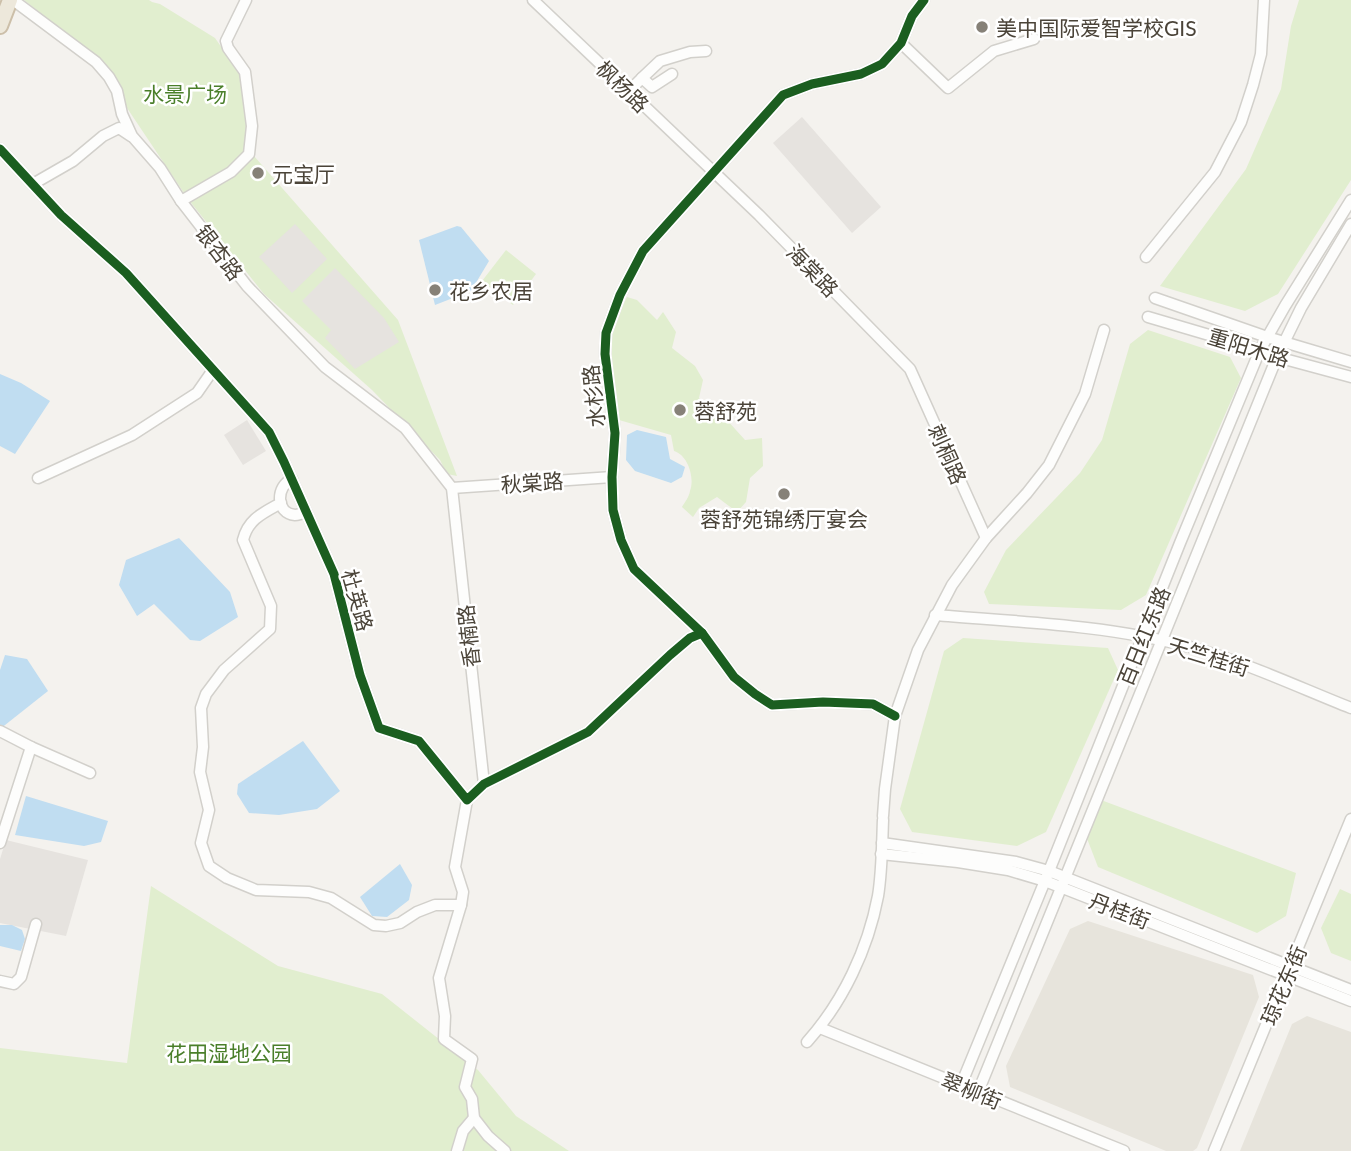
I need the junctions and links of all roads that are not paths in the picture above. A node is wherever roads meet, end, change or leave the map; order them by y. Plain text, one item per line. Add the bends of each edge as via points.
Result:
1 (12, 0) edge
2 (246, 0) edge
3 (533, 0) edge
4 (924, 0) edge
5 (1264, 0) edge
6 (0, 26) edge
7 (1034, 40) dead end
8 (901, 43) junction
9 (706, 51) dead end
10 (672, 74) dead end
11 (642, 78) junction
12 (629, 91) junction
13 (132, 136) junction
14 (0, 149) edge
15 (713, 172) junction
16 (33, 184) junction
17 (1351, 200) edge
18 (181, 201) junction
19 (1351, 224) edge
20 (1146, 257) dead end
21 (1155, 299) dead end
22 (1148, 317) dead end
23 (1104, 330) dead end
24 (1268, 337) junction
25 (1284, 342) junction
26 (1260, 350) junction
27 (1277, 357) junction
28 (1351, 362) edge
29 (910, 369) joint
30 (213, 370) junction
31 (1351, 377) edge
32 (612, 477) junction
33 (38, 478) dead end
34 (292, 479) junction
35 (452, 488) junction
36 (281, 503) junction
37 (306, 512) junction
38 (986, 538) junction
39 (935, 615) junction
40 (702, 633) junction
41 (1142, 637) junction
42 (1162, 641) junction
43 (1351, 708) edge
44 (895, 716) junction
45 (0, 731) edge
46 (31, 747) junction
47 (90, 773) dead end
48 (484, 784) junction
49 (467, 800) junction
50 (1351, 819) edge
51 (0, 843) edge
52 (881, 849) junction
53 (1047, 876) junction
54 (1064, 882) junction
55 (461, 905) junction
56 (36, 923) dead end
57 (1289, 971) junction
58 (0, 981) edge
59 (1351, 990) edge
60 (1351, 1001) edge
61 (820, 1028) junction
62 (807, 1042) dead end
63 (961, 1085) junction
64 (978, 1092) junction
65 (474, 1118) junction
66 (457, 1151) edge
67 (505, 1151) edge
68 (1124, 1151) edge
69 (1214, 1151) edge

1 - 6 highway
1 - 13 street, 银杏路 via 96,62 117,90
2 - 18 street via 226,41 245,72 252,127 249,154 231,172
3 - 12 street, 枫杨路
4 - 8 street, 水杉路
5 - 20 street via 1261,54 1241,121 1215,172
7 - 8 street via 994,51 948,88
8 - 15 street, 水杉路 via 882,64 861,74 783,95
9 - 11 street via 660,61
10 - 11 street via 652,87
11 - 12 street
12 - 15 street, 枫杨路
13 - 16 street via 119,128
13 - 18 street, 银杏路
14 - 16 street, 杜英路
15 - 29 street, 海棠路
15 - 32 street, 水杉路 via 643,251 606,334 615,433
16 - 30 street, 杜英路 via 126,273
17 - 24 street, 百日红东路
18 - 35 street, 银杏路 via 247,286 325,366 405,428
19 - 25 street, 百日红东路
21 - 24 street, 重阳木路
22 - 26 street, 重阳木路
23 - 38 street via 1085,394 1049,464
24 - 25 street, 重阳木路
24 - 26 street, 百日红东路
25 - 27 street, 百日红东路
25 - 28 street, 重阳木路
26 - 27 street, 重阳木路
26 - 41 street, 百日红东路
27 - 31 street, 重阳木路
27 - 42 street, 百日红东路
29 - 38 street, 刺桐路
30 - 33 street via 197,393 132,435
30 - 34 street, 杜英路 via 269,432
32 - 35 street, 秋棠路
32 - 40 street, 水杉路 via 613,510 634,569
34 - 36 street via 281,487
34 - 37 street, 杜英路
35 - 48 street, 香楠路
36 - 37 street via 289,513
36 - 55 street via 257,516 243,540 271,606 270,629 224,670 201,708 200,772 209,810 201,843 209,866 256,890 309,892 331,898 374,925 400,923 435,905
37 - 49 street, 杜英路 via 334,574 379,728 419,741
38 - 39 street
39 - 41 street, 天竺桂街
39 - 44 street
40 - 44 street, 水杉路 via 734,677 772,705 873,704
40 - 48 street via 670,655 588,732
41 - 42 street, 天竺桂街
41 - 53 street, 百日红东路
42 - 43 street, 天竺桂街 via 1226,658
42 - 54 street, 百日红东路
44 - 52 street
45 - 46 street
46 - 47 street
46 - 51 street
48 - 49 street
49 - 55 street via 455,867 463,892
50 - 57 street, 琼花东街
52 - 53 street, 丹桂街 via 1016,862
52 - 61 street via 878,894 867,941
53 - 54 street, 丹桂街
53 - 63 street, 百日红东路
54 - 57 street, 丹桂街
54 - 64 street, 百日红东路
55 - 65 street via 439,978 444,1039 472,1059 465,1087
56 - 58 street via 21,977 14,984
57 - 59 street, 丹桂街
57 - 60 street, 丹桂街
57 - 69 street, 琼花东街
61 - 62 street
61 - 63 street, 翠柳街
63 - 64 street, 翠柳街
64 - 68 street, 翠柳街
65 - 66 street via 463,1131
65 - 67 street

